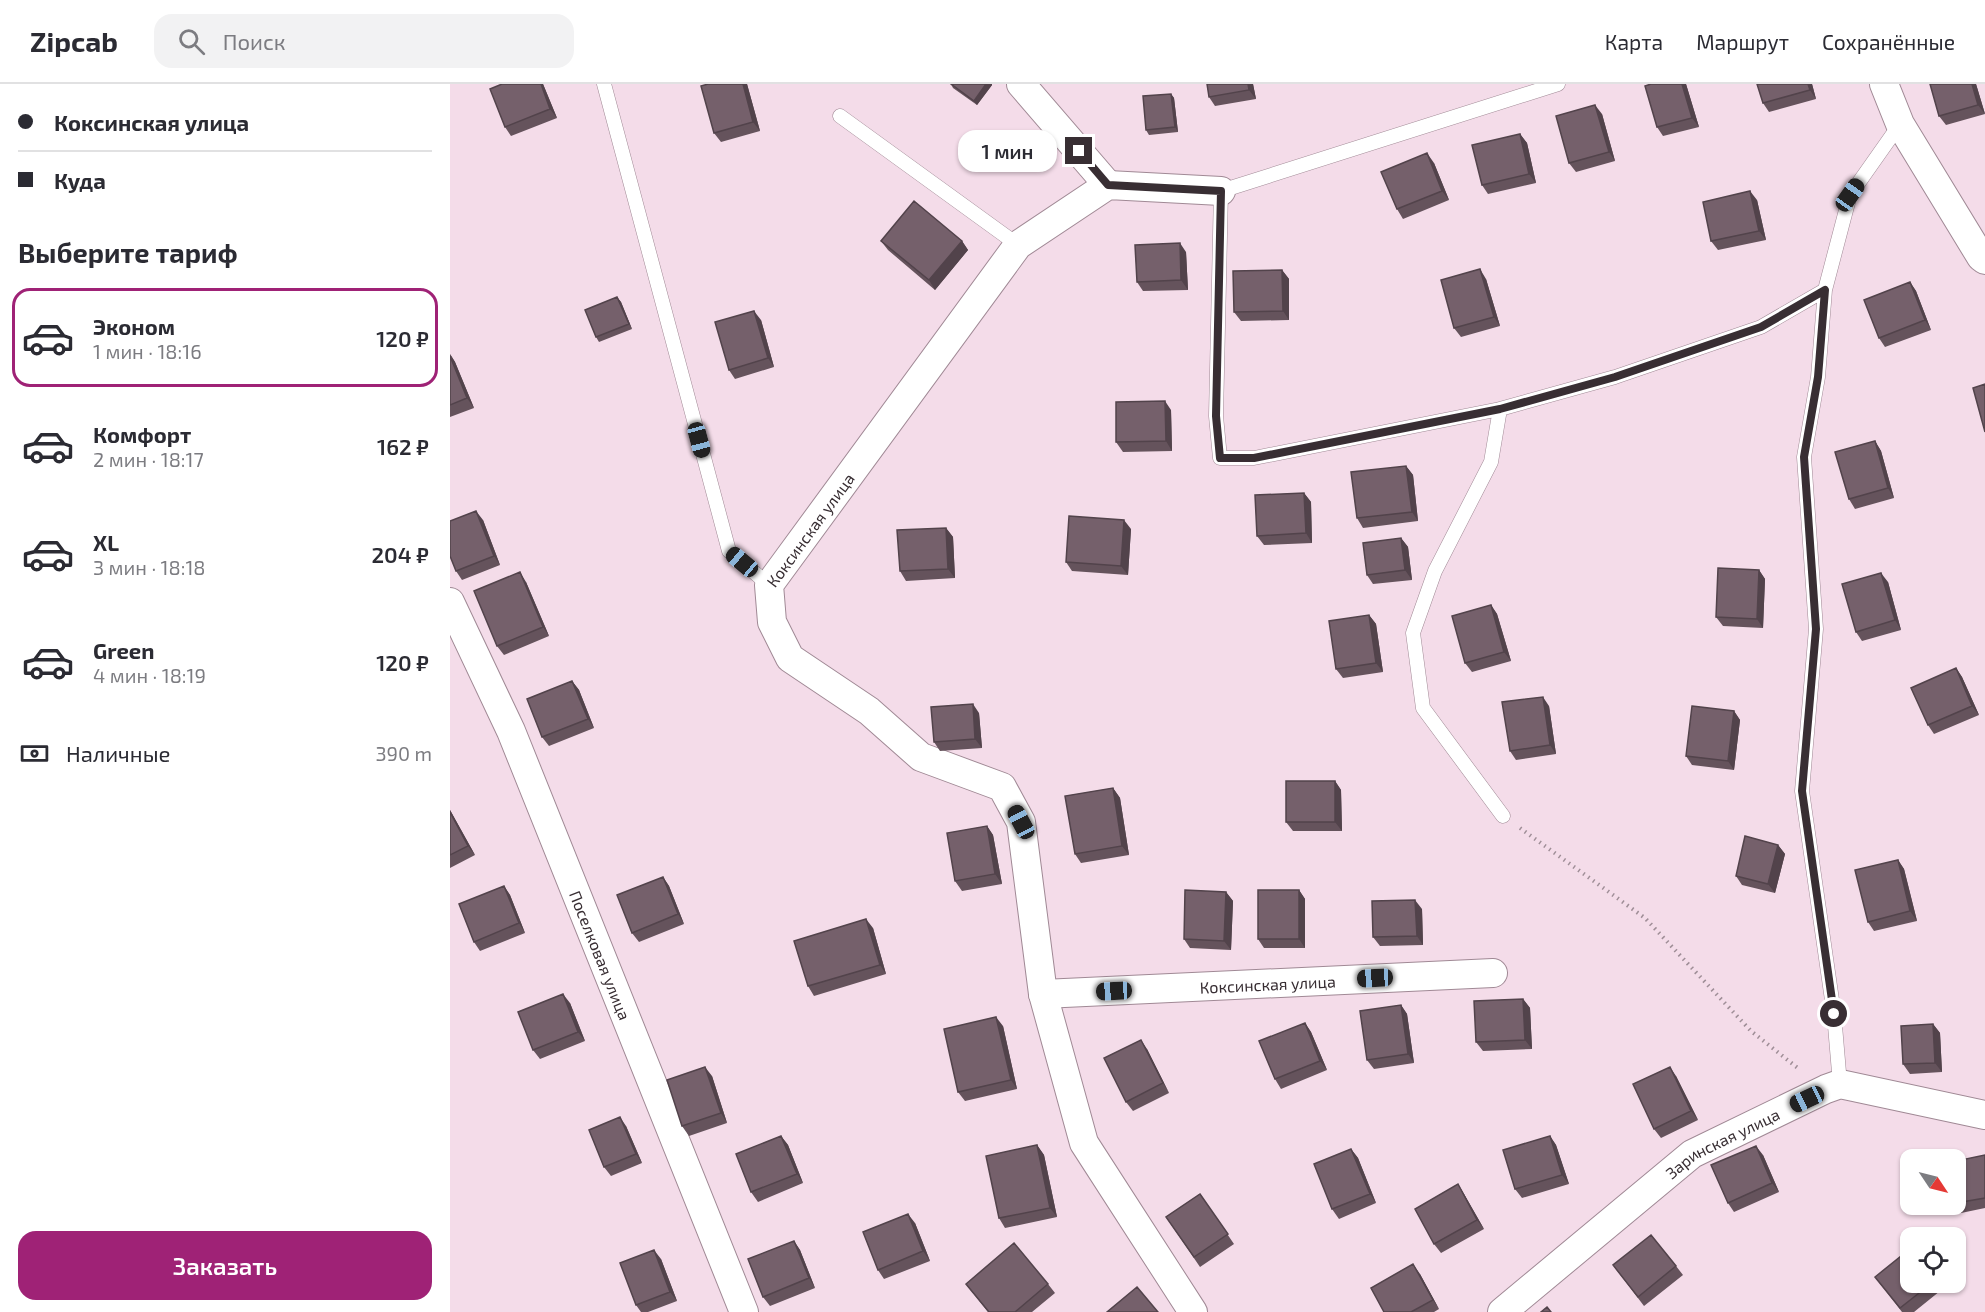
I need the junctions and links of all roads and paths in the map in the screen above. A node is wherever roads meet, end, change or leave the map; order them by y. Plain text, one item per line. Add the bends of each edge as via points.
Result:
1 (604, 84) edge
2 (1021, 84) edge
3 (1558, 84) edge
4 (1884, 84) edge
5 (840, 116) dead end
6 (1900, 124) junction
7 (1108, 185) junction
8 (1221, 191) junction
9 (1018, 245) junction
10 (1985, 260) edge
11 (1825, 290) junction
12 (1500, 409) junction
13 (770, 585) junction
14 (450, 602) edge
15 (1503, 816) joint
16 (1493, 973) dead end
17 (1043, 994) junction
18 (1833, 1087) junction
19 (1985, 1115) edge
20 (744, 1312) edge
21 (1193, 1312) edge
22 (1502, 1312) edge

1 - 13 lane via 729,551
2 - 7 street
3 - 8 lane
4 - 6 street
5 - 9 lane
6 - 10 street
6 - 11 lane via 1850,195
7 - 8 street
7 - 9 street, Коксинская улица
8 - 12 lane via 1216,416 1220,458 1254,458
9 - 13 street, Коксинская улица
11 - 12 lane via 1761,327 1615,377
11 - 18 lane via 1818,377 1804,457 1816,629 1802,791 1834,1014
12 - 15 lane via 1491,462 1436,571 1413,633 1423,708
13 - 17 street, Коксинская улица via 772,622 790,658 869,711 921,757 1002,787 1021,822
14 - 20 street, Поселковая улица via 511,730
15 - 18 path via 1645,918 1750,1031
16 - 17 street, Коксинская улица
17 - 21 street, Коксинская улица via 1084,1143
18 - 19 street
18 - 22 street, Заринская улица via 1692,1154

